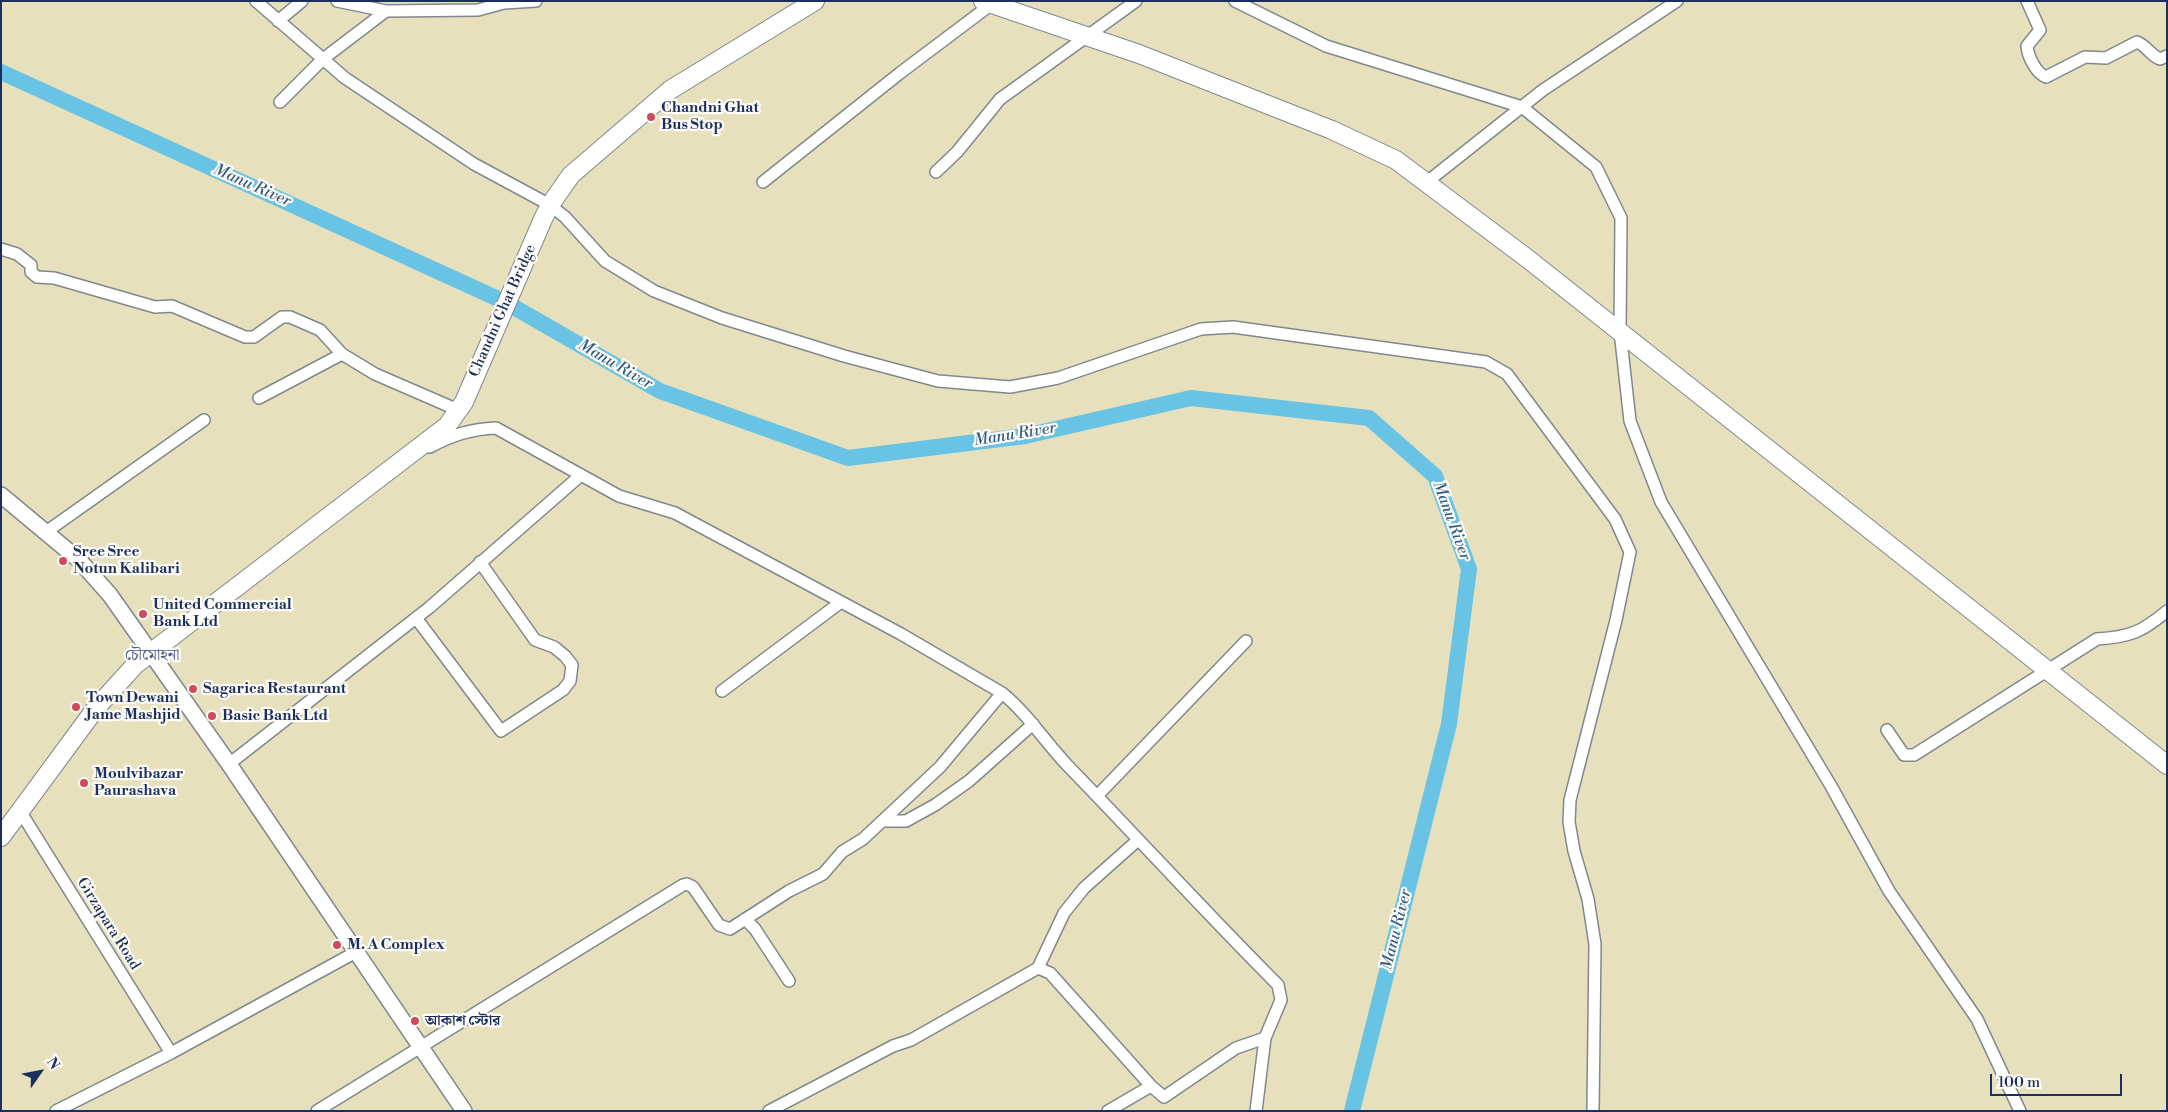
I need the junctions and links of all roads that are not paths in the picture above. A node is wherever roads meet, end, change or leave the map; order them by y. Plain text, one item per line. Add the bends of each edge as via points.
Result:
1 (256, 1) edge
2 (302, 1) edge
3 (337, 1) edge
4 (536, 1) edge
5 (815, 1) edge
6 (1136, 1) edge
7 (1235, 1) edge
8 (1677, 1) edge
9 (2027, 1) edge
10 (988, 2) edge
11 (476, 6) edge
12 (386, 11) junction
13 (278, 21) junction
14 (1090, 36) junction
15 (2167, 56) edge
16 (323, 59) junction
17 (280, 102) dead end
18 (1522, 107) junction
19 (936, 172) dead end
20 (763, 182) dead end
21 (1427, 182) junction
22 (546, 212) junction
23 (1, 249) edge
24 (1620, 331) junction
25 (342, 354) junction
26 (259, 398) dead end
27 (461, 406) junction
28 (204, 420) dead end
29 (394, 467) junction
30 (581, 475) junction
31 (1, 495) edge
32 (46, 532) junction
33 (480, 562) junction
34 (841, 602) junction
35 (2167, 611) edge
36 (416, 618) junction
37 (1246, 641) dead end
38 (152, 653) junction
39 (2049, 670) junction
40 (722, 690) dead end
41 (1002, 694) junction
42 (1033, 724) junction
43 (1887, 730) dead end
44 (229, 764) junction
45 (2167, 764) edge
46 (1097, 796) junction
47 (20, 811) junction
48 (883, 821) junction
49 (1, 837) edge
50 (1138, 840) junction
51 (745, 919) junction
52 (356, 952) junction
53 (1038, 968) junction
54 (789, 981) dead end
55 (1265, 1038) junction
56 (422, 1047) junction
57 (171, 1053) junction
58 (1151, 1086) junction
59 (56, 1111) edge
60 (317, 1111) edge
61 (464, 1111) edge
62 (769, 1111) edge
63 (1108, 1111) edge
64 (1256, 1111) edge
65 (1593, 1111) edge
66 (2020, 1111) edge

1 - 13 street
2 - 13 street
3 - 12 street
4 - 11 street
5 - 22 highway, Chandni Ghat Bridge via 670,90 571,175
6 - 14 street
7 - 18 street via 1326,46
8 - 18 street
9 - 15 street via 2040,30 2027,46 2027,52 2040,75 2046,77 2085,57 2106,58 2137,42 2144,45 2151,55 2160,59
10 - 14 highway
10 - 20 street
11 - 12 street
12 - 16 street
13 - 16 street
14 - 19 street via 994,104 957,152
14 - 21 highway via 1332,130 1396,160
16 - 17 street
16 - 22 street via 353,83
18 - 21 street
18 - 24 street via 1596,167 1621,218
21 - 24 highway
22 - 27 highway, Chandni Ghat Bridge
22 - 65 street via 565,217 605,262 654,291 731,321 938,381 1010,387 1058,378 1201,329 1233,327 1486,362 1508,374 1615,519 1630,552 1570,800 1569,822 1574,851 1588,899 1595,944
23 - 25 street via 17,254 31,265 31,272 36,277 54,278 155,307 172,306 245,337 254,337 282,318 290,318 320,330
24 - 39 highway
24 - 66 street via 1630,421 1661,502 1831,786 1889,891 1977,1019
25 - 26 street
25 - 27 street via 375,374
27 - 29 highway, Chandni Ghat Bridge via 446,426
28 - 32 street
29 - 30 street via 453,434 496,428
29 - 38 highway, Chandni Ghat Bridge
30 - 33 street
30 - 34 street via 619,496 675,513
31 - 32 main road
32 - 38 main road via 79,560 110,595
33 - 36 street
33 - 36 street via 535,640 554,647 572,665 570,681 563,690 500,731
34 - 40 street
34 - 41 street
35 - 39 street via 2125,638 2097,639
36 - 44 street
37 - 46 street
38 - 44 main road
38 - 47 highway, Chandni Ghat Bridge via 136,664 96,708
39 - 43 street via 1914,755 1904,755
39 - 45 highway
41 - 42 street via 1017,705
41 - 48 street via 940,767
42 - 46 street
42 - 48 street via 969,781 934,805 906,821
44 - 52 main road
46 - 50 street
47 - 49 highway, Chandni Ghat Bridge
47 - 57 street, Girzapara Road
48 - 51 street via 864,840 842,852 823,874
50 - 53 street via 1084,888 1060,920
50 - 55 street via 1278,985 1281,1000
51 - 54 street
51 - 56 street via 730,929 719,925 692,887 683,885
52 - 56 main road
52 - 57 street
53 - 58 street via 1050,973
53 - 62 street via 911,1040 893,1046
55 - 58 street via 1236,1048 1164,1097
55 - 64 street
56 - 60 street
56 - 61 main road
57 - 59 street
58 - 63 street

